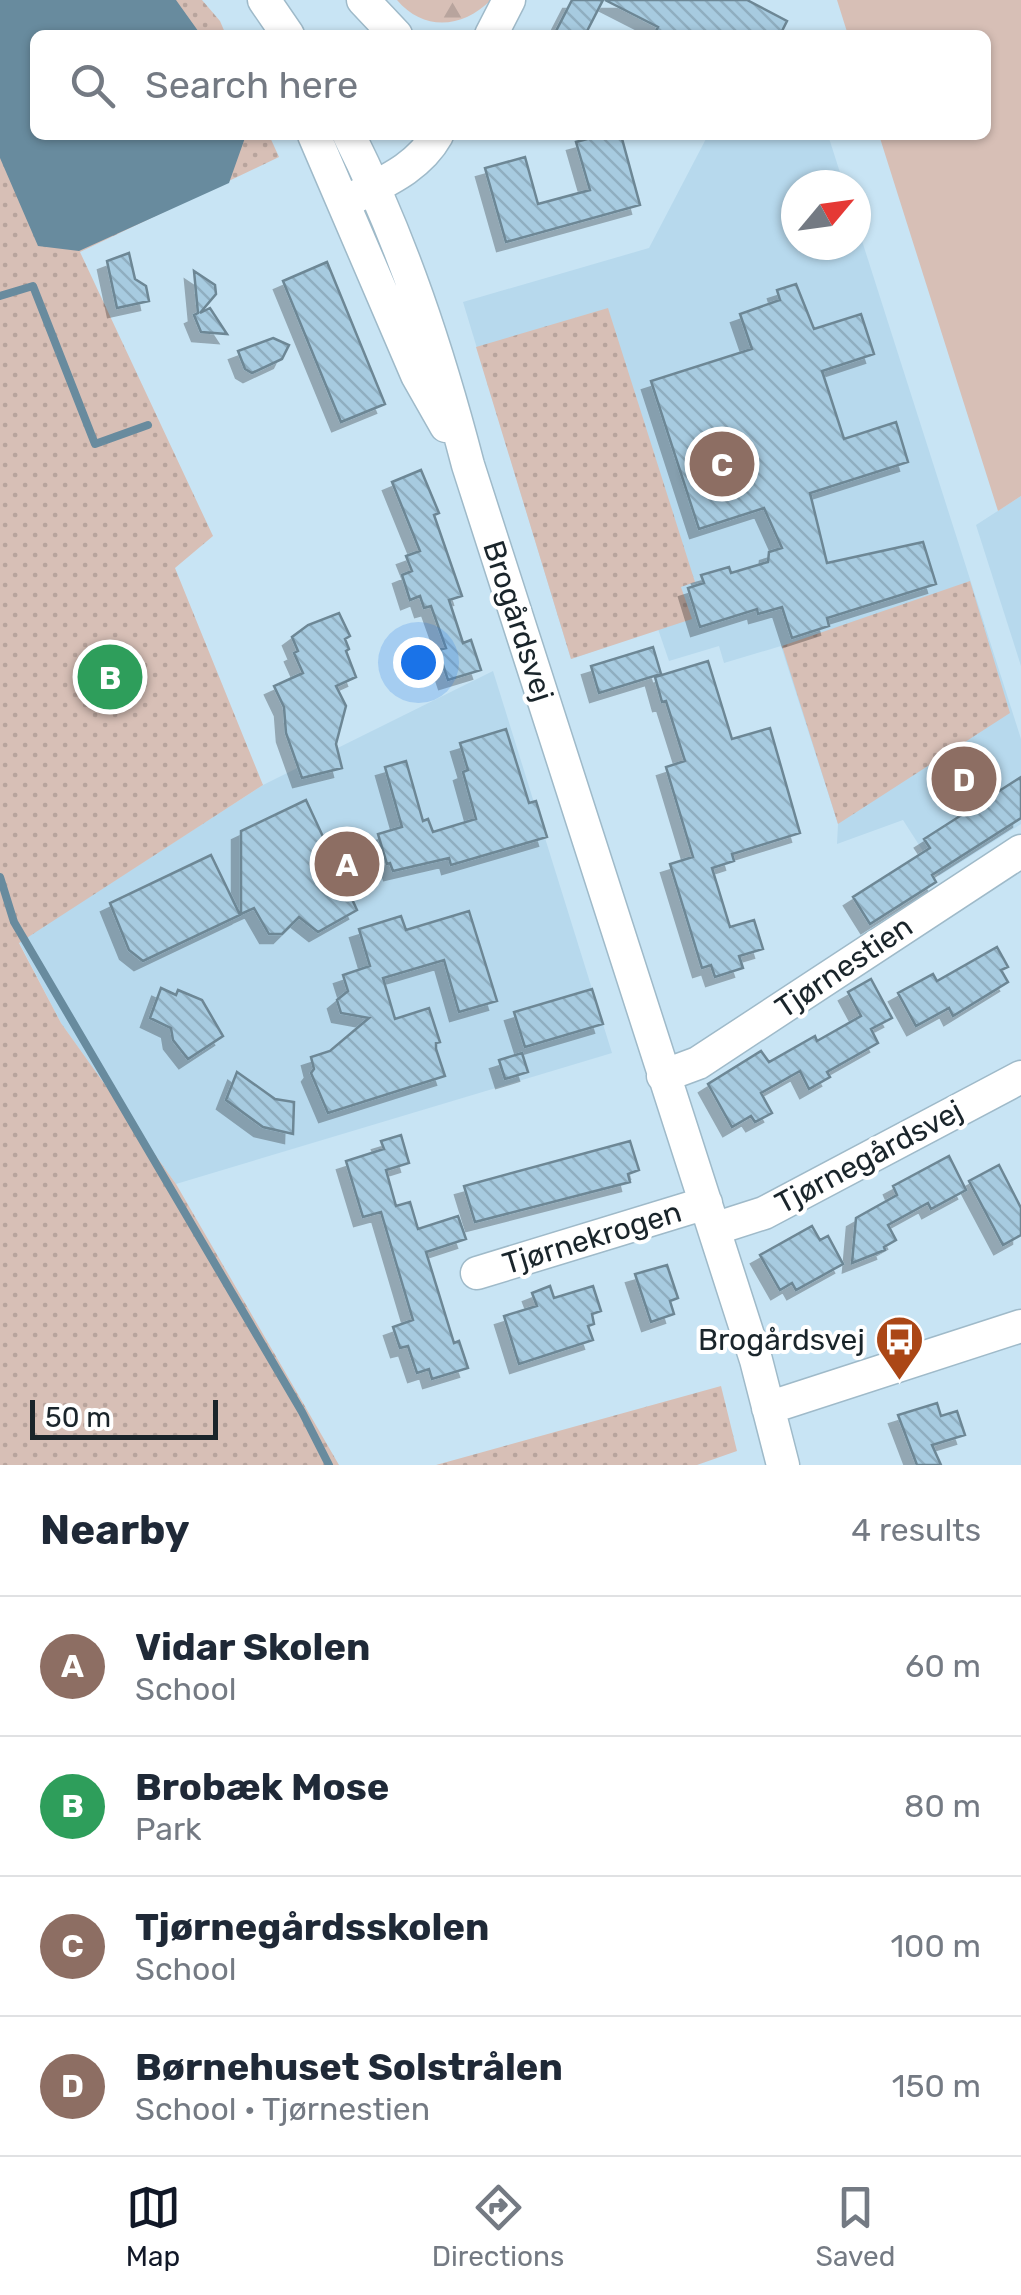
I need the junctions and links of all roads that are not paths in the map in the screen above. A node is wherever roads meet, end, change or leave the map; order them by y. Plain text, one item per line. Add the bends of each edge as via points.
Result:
1 (242, 0) edge
2 (264, 0) edge
3 (363, 0) edge
4 (509, 0) edge
5 (262, 30) edge
6 (285, 30) edge
7 (391, 30) edge
8 (494, 30) edge
9 (316, 140) edge
10 (352, 140) edge
11 (434, 140) edge
12 (375, 187) junction
13 (345, 201) junction
14 (407, 309) junction
15 (1021, 852) edge
16 (664, 1076) junction
17 (1021, 1077) edge
18 (710, 1216) junction
19 (477, 1273) dead end
20 (1021, 1326) edge
21 (768, 1408) junction
22 (783, 1465) edge

1 - 5 street
2 - 6 street
3 - 7 street
4 - 8 street
9 - 13 street, Brogårdsvej
10 - 12 street, Brogårdsvej
11 - 12 street via 427,153
12 - 13 street
12 - 14 street, Brogårdsvej
13 - 14 street, Brogårdsvej
14 - 16 street, Brogårdsvej via 442,365
15 - 16 street, Tjørnestien via 698,1063
16 - 18 street, Brogårdsvej
17 - 18 street, Tjørnegårdsvej via 764,1213
18 - 19 street, Tjørnekrogen
18 - 21 street, Brogårdsvej
20 - 21 street
21 - 22 street, Brogårdsvej

